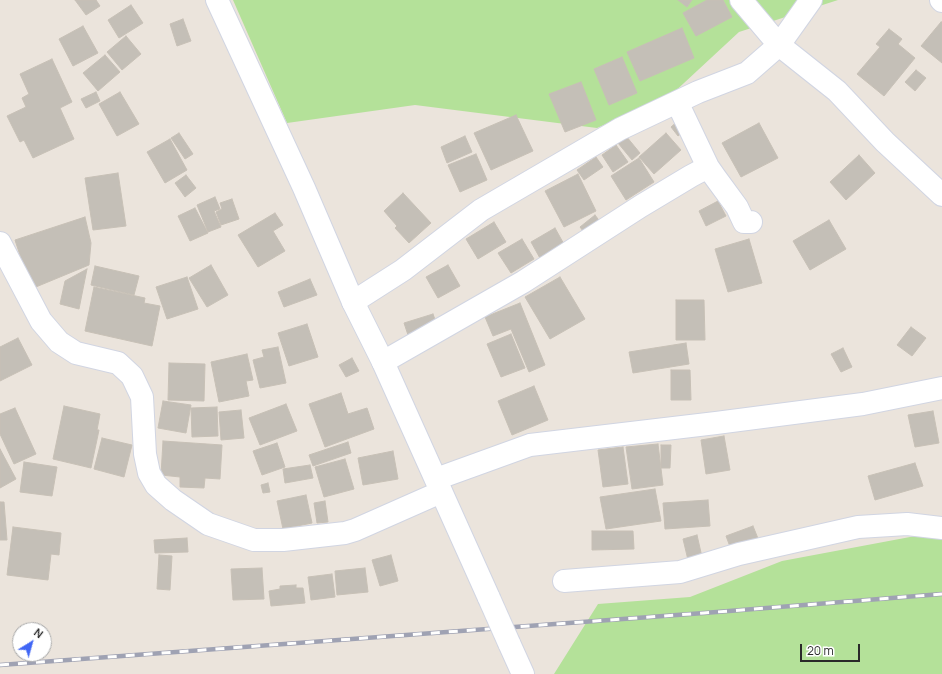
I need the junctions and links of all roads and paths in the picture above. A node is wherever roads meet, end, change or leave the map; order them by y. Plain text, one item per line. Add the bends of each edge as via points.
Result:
1 (217, 0) edge
2 (741, 0) edge
3 (811, 0) edge
4 (779, 45) junction
5 (678, 102) junction
6 (708, 167) junction
7 (942, 195) edge
8 (750, 222) dead end
9 (0, 243) edge
10 (353, 302) junction
11 (383, 362) junction
12 (942, 388) edge
13 (438, 486) junction
14 (942, 528) edge
15 (564, 581) dead end
16 (523, 674) edge

1 - 10 street via 304,188
2 - 4 street
3 - 4 street
4 - 5 street via 747,73
4 - 7 street via 837,92 885,142
5 - 6 street
5 - 10 street via 620,129 481,210 403,270
6 - 8 street via 738,207 744,222
6 - 11 street via 641,206 523,282
9 - 13 street via 42,321 59,342 76,353 118,363 132,376 142,397 148,473 156,485 173,500 208,524 254,540 283,540 345,533
10 - 11 street
11 - 13 street
12 - 13 street via 863,404 530,445
13 - 16 street, bridge
14 - 15 street via 907,524 858,527 739,554 680,572

